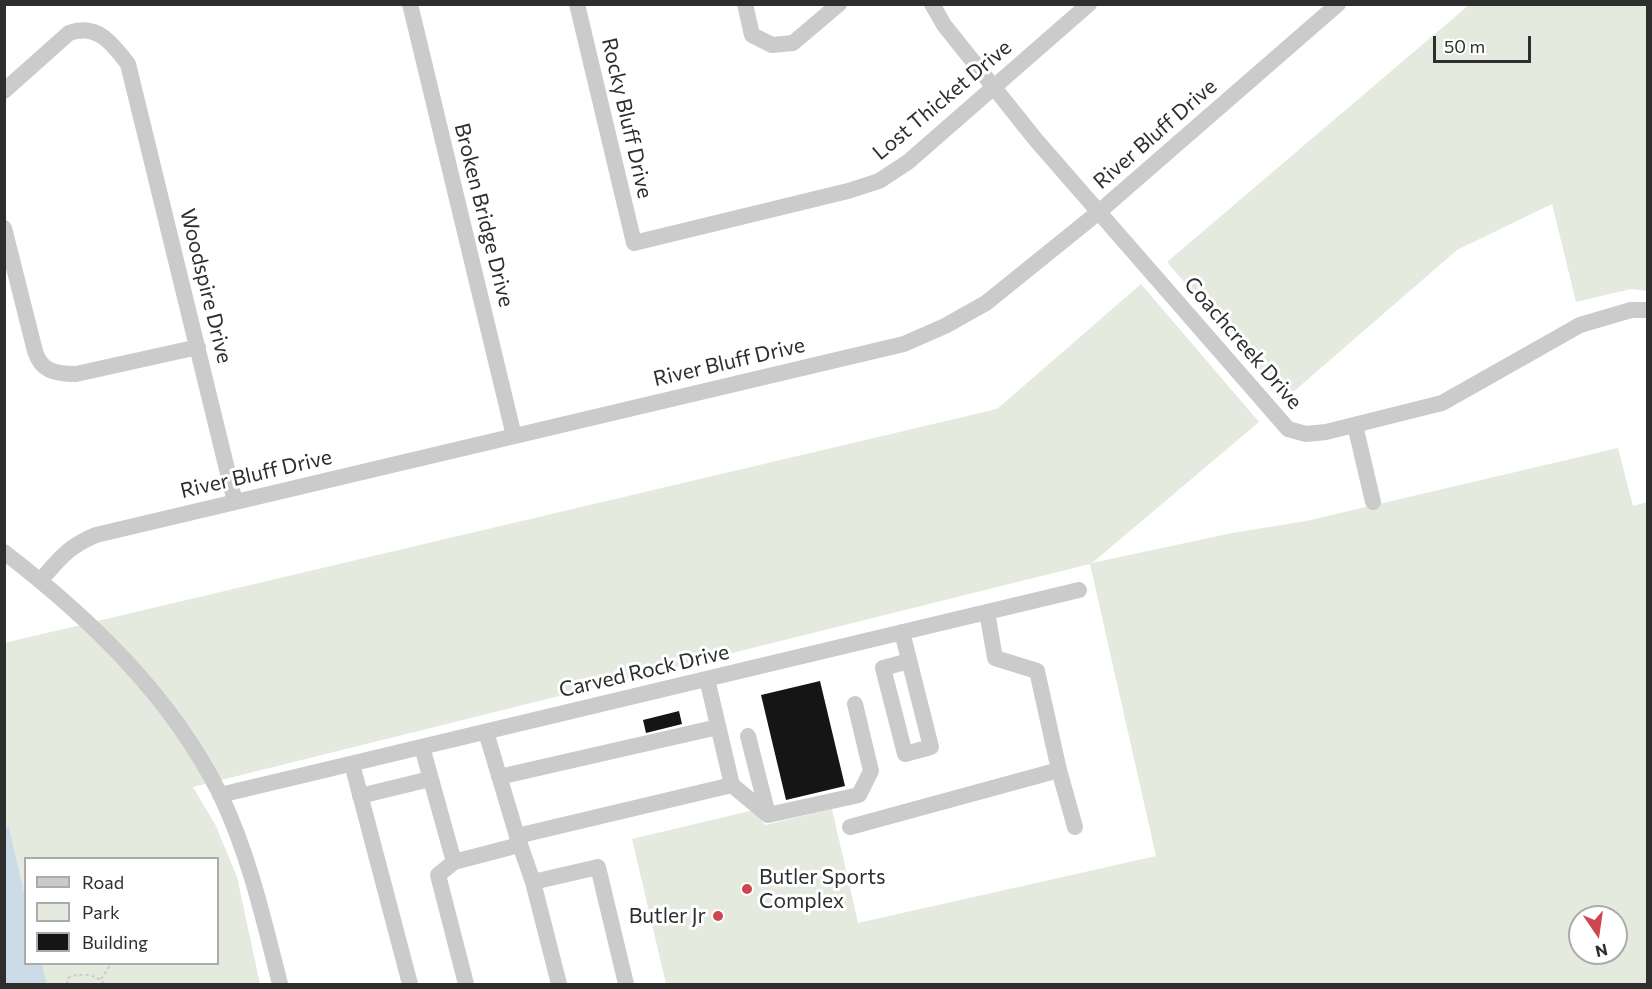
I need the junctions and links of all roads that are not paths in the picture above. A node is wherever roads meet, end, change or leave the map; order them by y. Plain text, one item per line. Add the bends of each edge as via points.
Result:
1 (410, 4) edge
2 (577, 4) edge
3 (745, 4) edge
4 (839, 4) edge
5 (932, 4) edge
6 (1089, 4) edge
7 (1338, 4) edge
8 (993, 88) junction
9 (4, 91) edge
10 (1100, 211) junction
11 (4, 228) edge
12 (634, 243) joint
13 (1647, 310) edge
14 (198, 347) junction
15 (1355, 425) junction
16 (514, 436) junction
17 (235, 502) junction
18 (1373, 502) dead end
19 (4, 552) edge
20 (42, 580) junction
21 (1079, 590) dead end
22 (987, 612) junction
23 (902, 632) junction
24 (909, 661) junction
25 (707, 679) junction
26 (855, 704) dead end
27 (718, 727) junction
28 (486, 732) junction
29 (748, 736) dead end
30 (422, 747) junction
31 (352, 764) junction
32 (1059, 770) junction
33 (499, 777) junction
34 (430, 779) junction
35 (732, 785) junction
36 (220, 795) junction
37 (360, 795) junction
38 (768, 815) junction
39 (850, 827) dead end
40 (1075, 827) dead end
41 (518, 840) junction
42 (454, 862) junction
43 (533, 882) junction
44 (280, 984) edge
45 (410, 984) edge
46 (466, 984) edge
47 (559, 984) edge
48 (626, 984) edge

1 - 16 street, Broken Bridge Drive
2 - 12 street, Rocky Bluff Drive
3 - 4 street via 752,35 771,45 793,43
5 - 8 street, Coachcreek Drive
6 - 8 street, Lost Thicket Drive
7 - 10 street, River Bluff Drive
8 - 10 street, Coachcreek Drive
8 - 12 street, Lost Thicket Drive via 908,162 879,181
9 - 14 street, Woodspire Drive via 69,33 80,29 93,31 113,44 128,64
10 - 15 street, Coachcreek Drive via 1288,429 1306,434
10 - 16 street, River Bluff Drive via 986,303 904,344
11 - 14 street via 35,351 39,363 51,371 76,374
13 - 15 street, Coachcreek Drive via 1631,310 1580,326 1442,403
14 - 17 street, Woodspire Drive
15 - 18 street
16 - 17 street, River Bluff Drive
17 - 20 street, River Bluff Drive via 96,535 61,556
19 - 20 street
20 - 36 street via 129,663 163,704
21 - 22 street, Carved Rock Drive
22 - 23 street, Carved Rock Drive
22 - 32 street via 995,658 1037,671
23 - 24 street
23 - 25 street, Carved Rock Drive
24 - 24 street via 931,747 905,754 883,668
25 - 27 street
25 - 28 street, Carved Rock Drive
26 - 38 street via 871,771 859,795
27 - 33 street
27 - 35 street
28 - 30 street, Carved Rock Drive
28 - 33 street
29 - 38 street
30 - 31 street, Carved Rock Drive
30 - 34 street
31 - 36 street, Carved Rock Drive
31 - 37 street
32 - 39 street
32 - 40 street
33 - 41 street
34 - 37 street
34 - 42 street
35 - 38 street
35 - 41 street
36 - 44 street via 260,904
37 - 45 street
41 - 42 street
41 - 43 street
42 - 46 street via 438,875
43 - 47 street
43 - 48 street via 598,867

